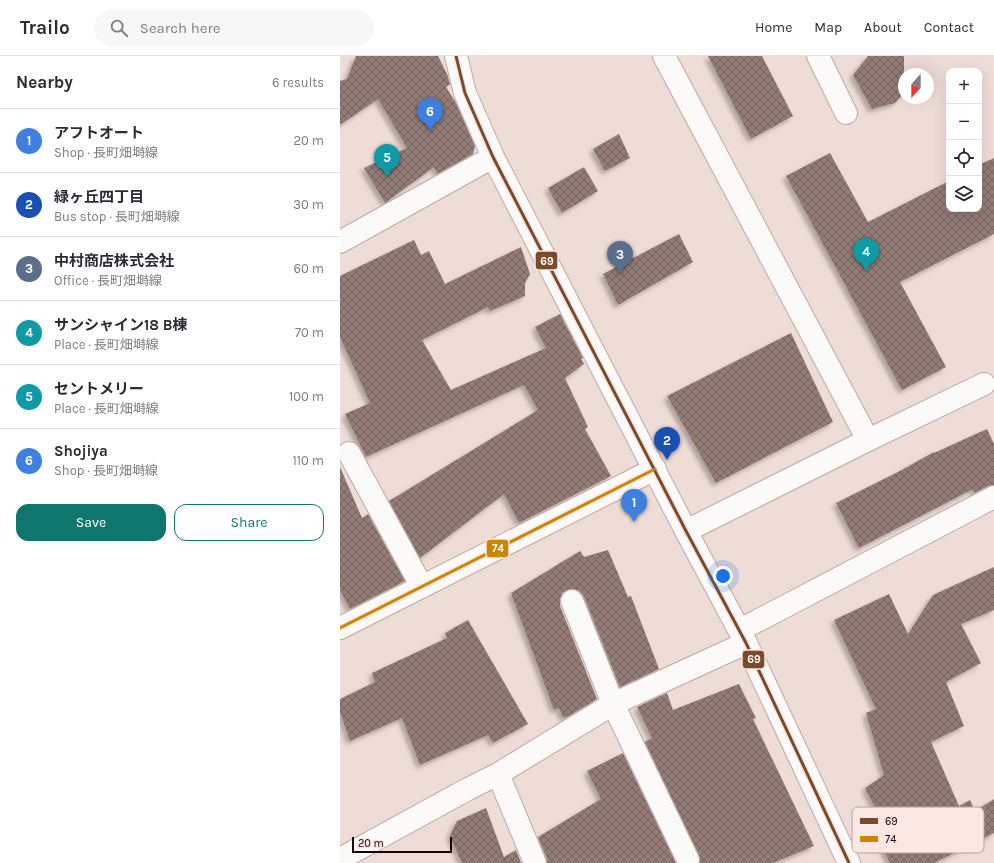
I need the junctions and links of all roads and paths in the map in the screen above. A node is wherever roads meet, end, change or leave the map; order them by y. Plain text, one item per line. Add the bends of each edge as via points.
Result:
1 (456, 56) edge
2 (664, 56) edge
3 (818, 56) edge
4 (846, 113) dead end
5 (493, 157) junction
6 (340, 242) edge
7 (984, 384) dead end
8 (868, 440) junction
9 (349, 453) dead end
10 (655, 469) junction
11 (994, 498) edge
12 (686, 531) junction
13 (422, 587) junction
14 (572, 601) dead end
15 (340, 628) edge
16 (743, 637) junction
17 (612, 704) junction
18 (498, 774) junction
19 (343, 859) edge
20 (688, 860) dead end
21 (846, 862) edge
22 (535, 863) edge

1 - 5 street via 465,93
2 - 8 street
3 - 4 street
5 - 6 street
5 - 10 street
7 - 8 street
8 - 12 street
9 - 13 street
10 - 12 street
10 - 13 street
11 - 16 street
12 - 16 street
13 - 15 street
14 - 17 street
16 - 17 street
16 - 21 street
17 - 18 street
17 - 20 street
18 - 19 street
18 - 22 street

